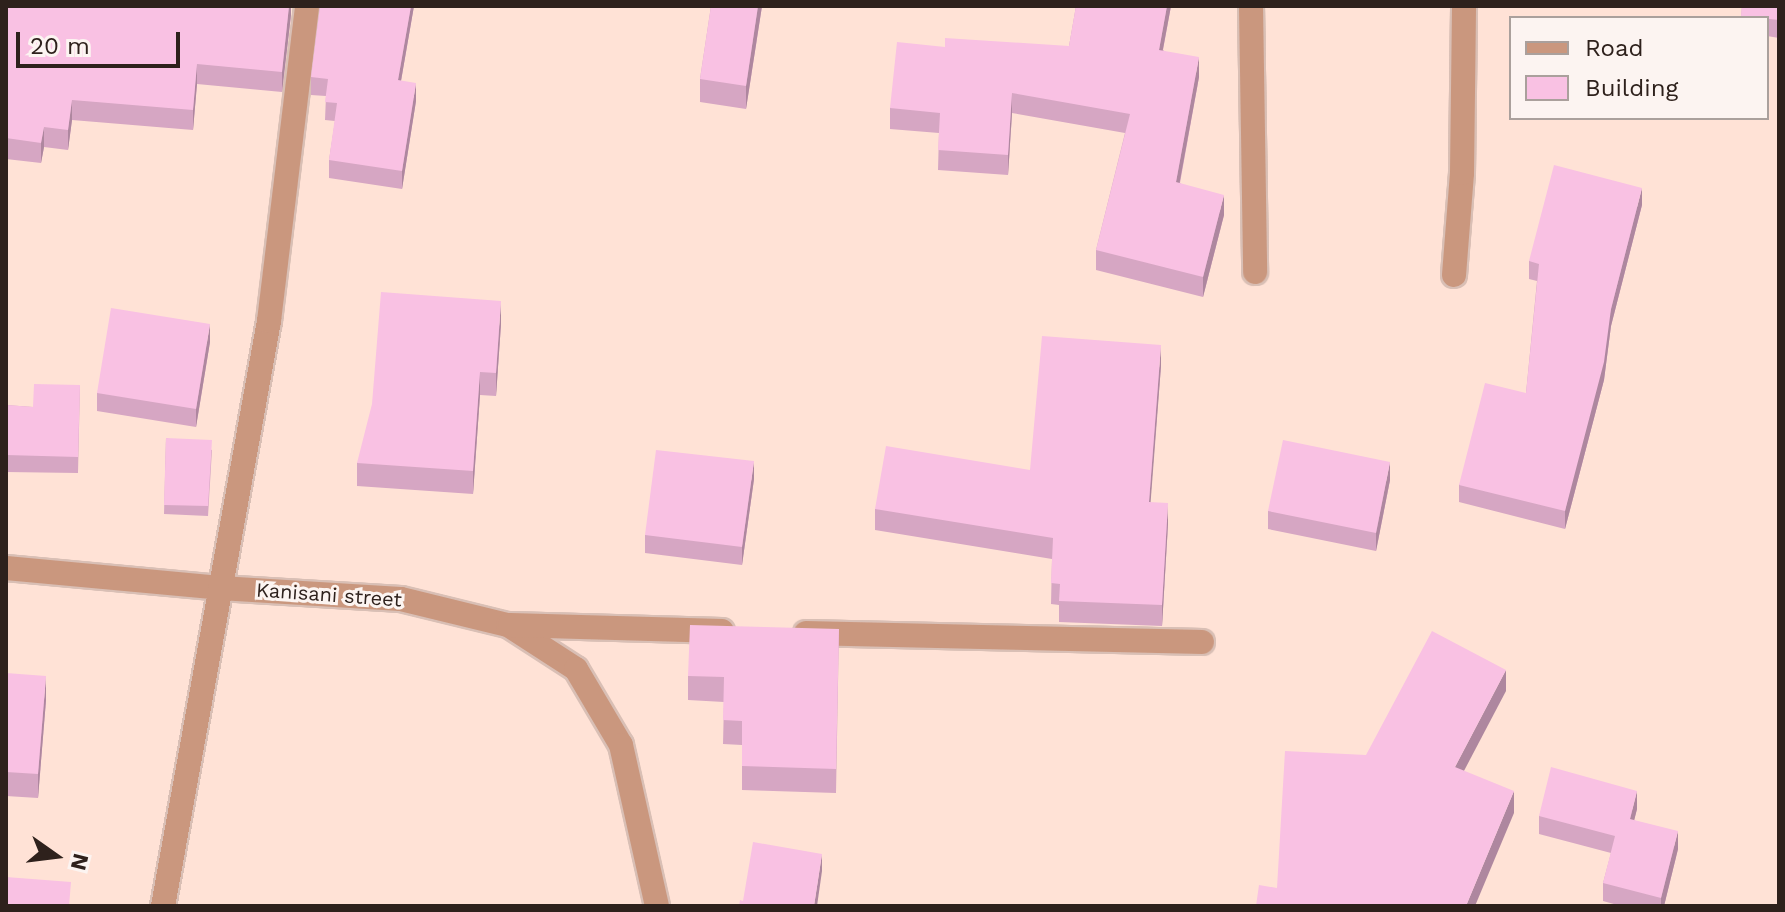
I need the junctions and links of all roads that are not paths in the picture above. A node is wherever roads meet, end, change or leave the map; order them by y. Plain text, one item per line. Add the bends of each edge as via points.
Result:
1 (307, 6) edge
2 (1251, 6) edge
3 (1464, 6) edge
4 (1255, 272) dead end
5 (1454, 275) dead end
6 (6, 568) edge
7 (220, 588) junction
8 (508, 625) junction
9 (745, 632) edge
10 (776, 632) edge
11 (1202, 642) dead end
12 (163, 906) edge
13 (657, 906) edge

1 - 7 street via 269,321
2 - 4 street
3 - 5 street via 1462,173
6 - 7 street, Kanisani street
7 - 8 street, Kanisani street via 401,599
7 - 12 street
8 - 9 street
8 - 13 street, Kanisani street via 576,669 621,745
10 - 11 street

